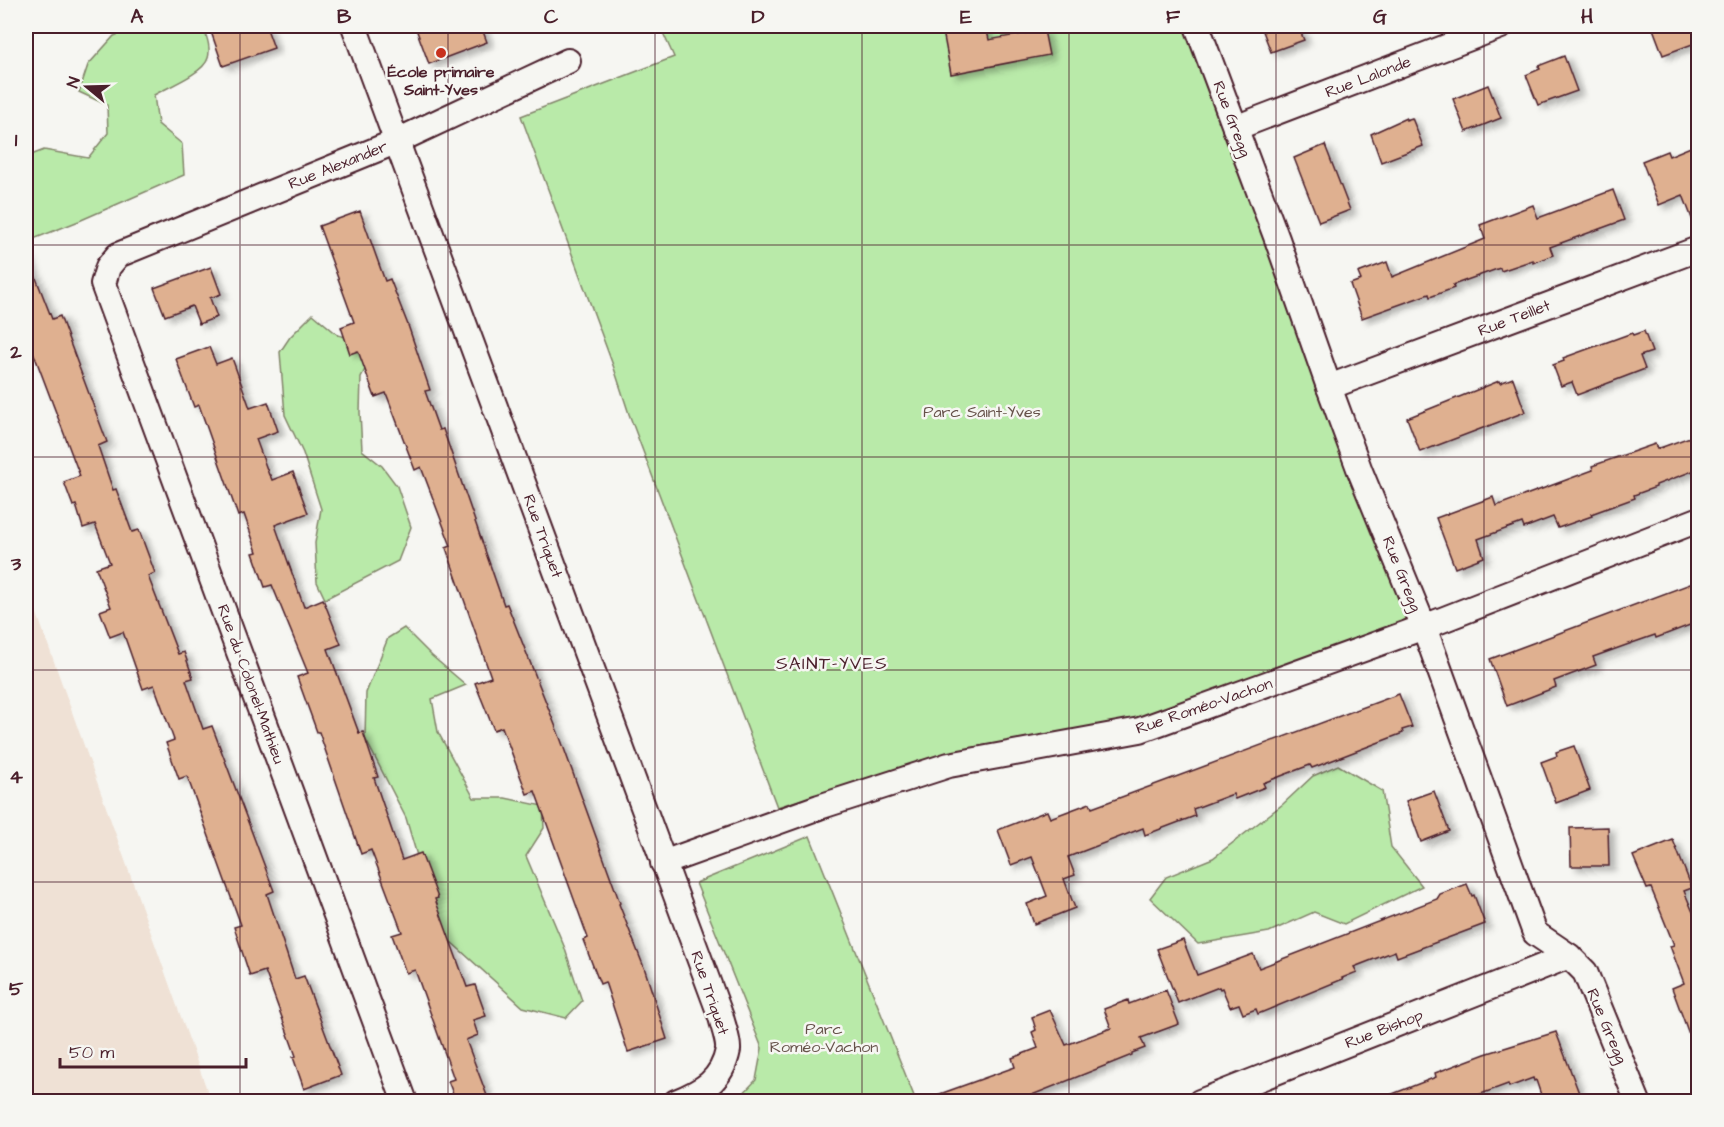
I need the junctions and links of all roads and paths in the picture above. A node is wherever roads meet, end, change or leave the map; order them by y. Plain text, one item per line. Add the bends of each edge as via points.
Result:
1 (354, 26) edge
2 (1197, 26) edge
3 (1487, 28) edge
4 (568, 61) dead end
5 (1235, 128) junction
6 (395, 142) junction
7 (1698, 249) edge
8 (108, 267) joint
9 (1329, 387) junction
10 (1698, 520) edge
11 (1424, 627) junction
12 (663, 863) junction
13 (1569, 956) junction
14 (405, 1101) edge
15 (676, 1101) edge
16 (1200, 1101) edge
17 (1638, 1101) edge

1 - 6 street, Rue Triquet
2 - 5 street, Rue Gregg
3 - 5 street, Rue Lalonde
4 - 6 street, Rue Alexander
5 - 9 street, Rue Gregg
6 - 8 street, Rue Alexander via 118,255
6 - 12 street, Rue Triquet
7 - 9 street, Rue Teillet
8 - 14 street, Rue du Colonel-Mathieu via 104,285
9 - 11 street, Rue Gregg
10 - 11 street, Rue Roméo-Vachon
11 - 12 street, Rue Roméo-Vachon via 1140,730 949,765
11 - 13 street, Rue Gregg via 1536,933
12 - 15 street, Rue Triquet via 721,1017 728,1048 717,1076 700,1092
13 - 16 street, Rue Bishop
13 - 17 street, Rue Gregg via 1585,972

